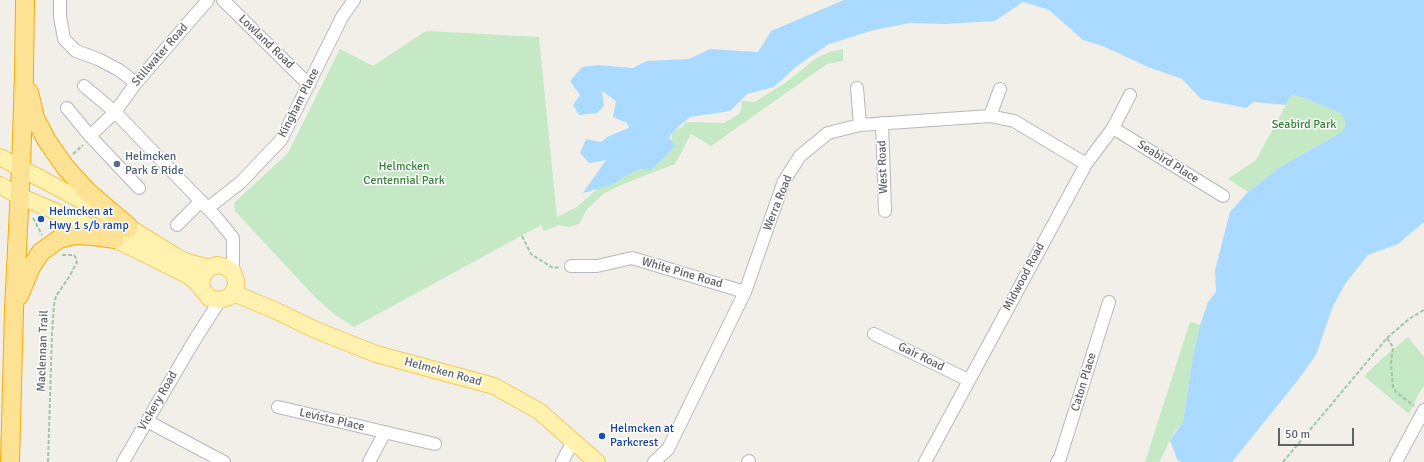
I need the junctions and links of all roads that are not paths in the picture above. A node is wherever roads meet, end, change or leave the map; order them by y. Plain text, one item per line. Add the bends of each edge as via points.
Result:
1 (25, 0) edge
2 (60, 0) edge
3 (208, 0) edge
4 (223, 0) edge
5 (354, 0) edge
6 (24, 74) junction
7 (136, 83) junction
8 (309, 85) junction
9 (84, 86) dead end
10 (857, 88) dead end
11 (1000, 89) dead end
12 (1130, 95) dead end
13 (67, 108) dead end
14 (115, 112) junction
15 (990, 116) junction
16 (882, 123) junction
17 (860, 125) junction
18 (1113, 128) junction
19 (90, 136) junction
20 (0, 157) edge
21 (1086, 164) junction
22 (21, 168) junction
23 (0, 185) edge
24 (139, 188) dead end
25 (19, 196) junction
26 (1224, 196) dead end
27 (204, 205) junction
28 (885, 211) dead end
29 (177, 225) dead end
30 (129, 227) junction
31 (115, 239) junction
32 (571, 266) road end
33 (209, 268) junction
34 (223, 287) junction
35 (745, 292) junction
36 (1109, 302) dead end
37 (14, 310) junction
38 (874, 334) dead end
39 (968, 380) junction
40 (278, 407) dead end
41 (1423, 411) edge
42 (147, 421) junction
43 (385, 432) junction
44 (573, 440) junction
45 (435, 444) dead end
46 (10, 462) edge
47 (123, 462) edge
48 (224, 462) edge
49 (369, 462) edge
50 (562, 462) edge
51 (597, 462) edge
52 (654, 462) edge
53 (925, 462) edge
54 (1058, 462) edge
55 (1396, 462) edge

1 - 6 highway
2 - 7 street via 64,40 76,51 119,70
3 - 7 street, Stillwater Road
4 - 8 street, Lowland Road
5 - 8 street, Kingham Place via 342,17
6 - 22 highway
6 - 30 highway via 35,118 47,141 66,168 87,191
7 - 14 street, Stillwater Road
8 - 27 street, Kingham Place via 281,140 240,183
9 - 14 street
10 - 17 street
11 - 15 street
12 - 18 street, Midwood Road
13 - 19 street
14 - 19 street, Stillwater Road
14 - 27 street
15 - 16 street, Werra Road
15 - 21 street, Werra Road via 1014,121
16 - 17 street, Werra Road
16 - 28 street, West Road
17 - 35 street, Werra Road via 828,133 800,156 784,181
18 - 21 street, Midwood Road
18 - 26 street, Seabird Place
19 - 24 street
20 - 22 main road
21 - 39 street, Midwood Road
22 - 25 highway
22 - 30 main road
23 - 25 main road, Helmcken Road
25 - 31 main road, Helmcken Road
25 - 37 highway
27 - 29 street, Kingham Place
27 - 34 street, Vickery Road via 233,238
30 - 33 main road via 175,256
31 - 34 main road, Helmcken Road via 195,281
31 - 37 highway via 74,235 45,242 23,283
32 - 35 street, White Pine Road via 597,266 632,258
33 - 34 main road via 217,265
33 - 34 main road via 203,274 201,282
34 - 42 street, Vickery Road
34 - 44 main road, Helmcken Road via 318,331 376,354 494,386 539,411
35 - 52 street, Werra Road via 668,449
36 - 54 street, Caton Place
37 - 46 highway
38 - 39 street, Gair Road
39 - 53 street, Midwood Road
40 - 43 street, Levista Place
41 - 55 street
42 - 47 street, Vickery Road
42 - 48 street
43 - 45 street, Levista Place
43 - 49 street
44 - 50 street
44 - 51 main road, Helmcken Road

